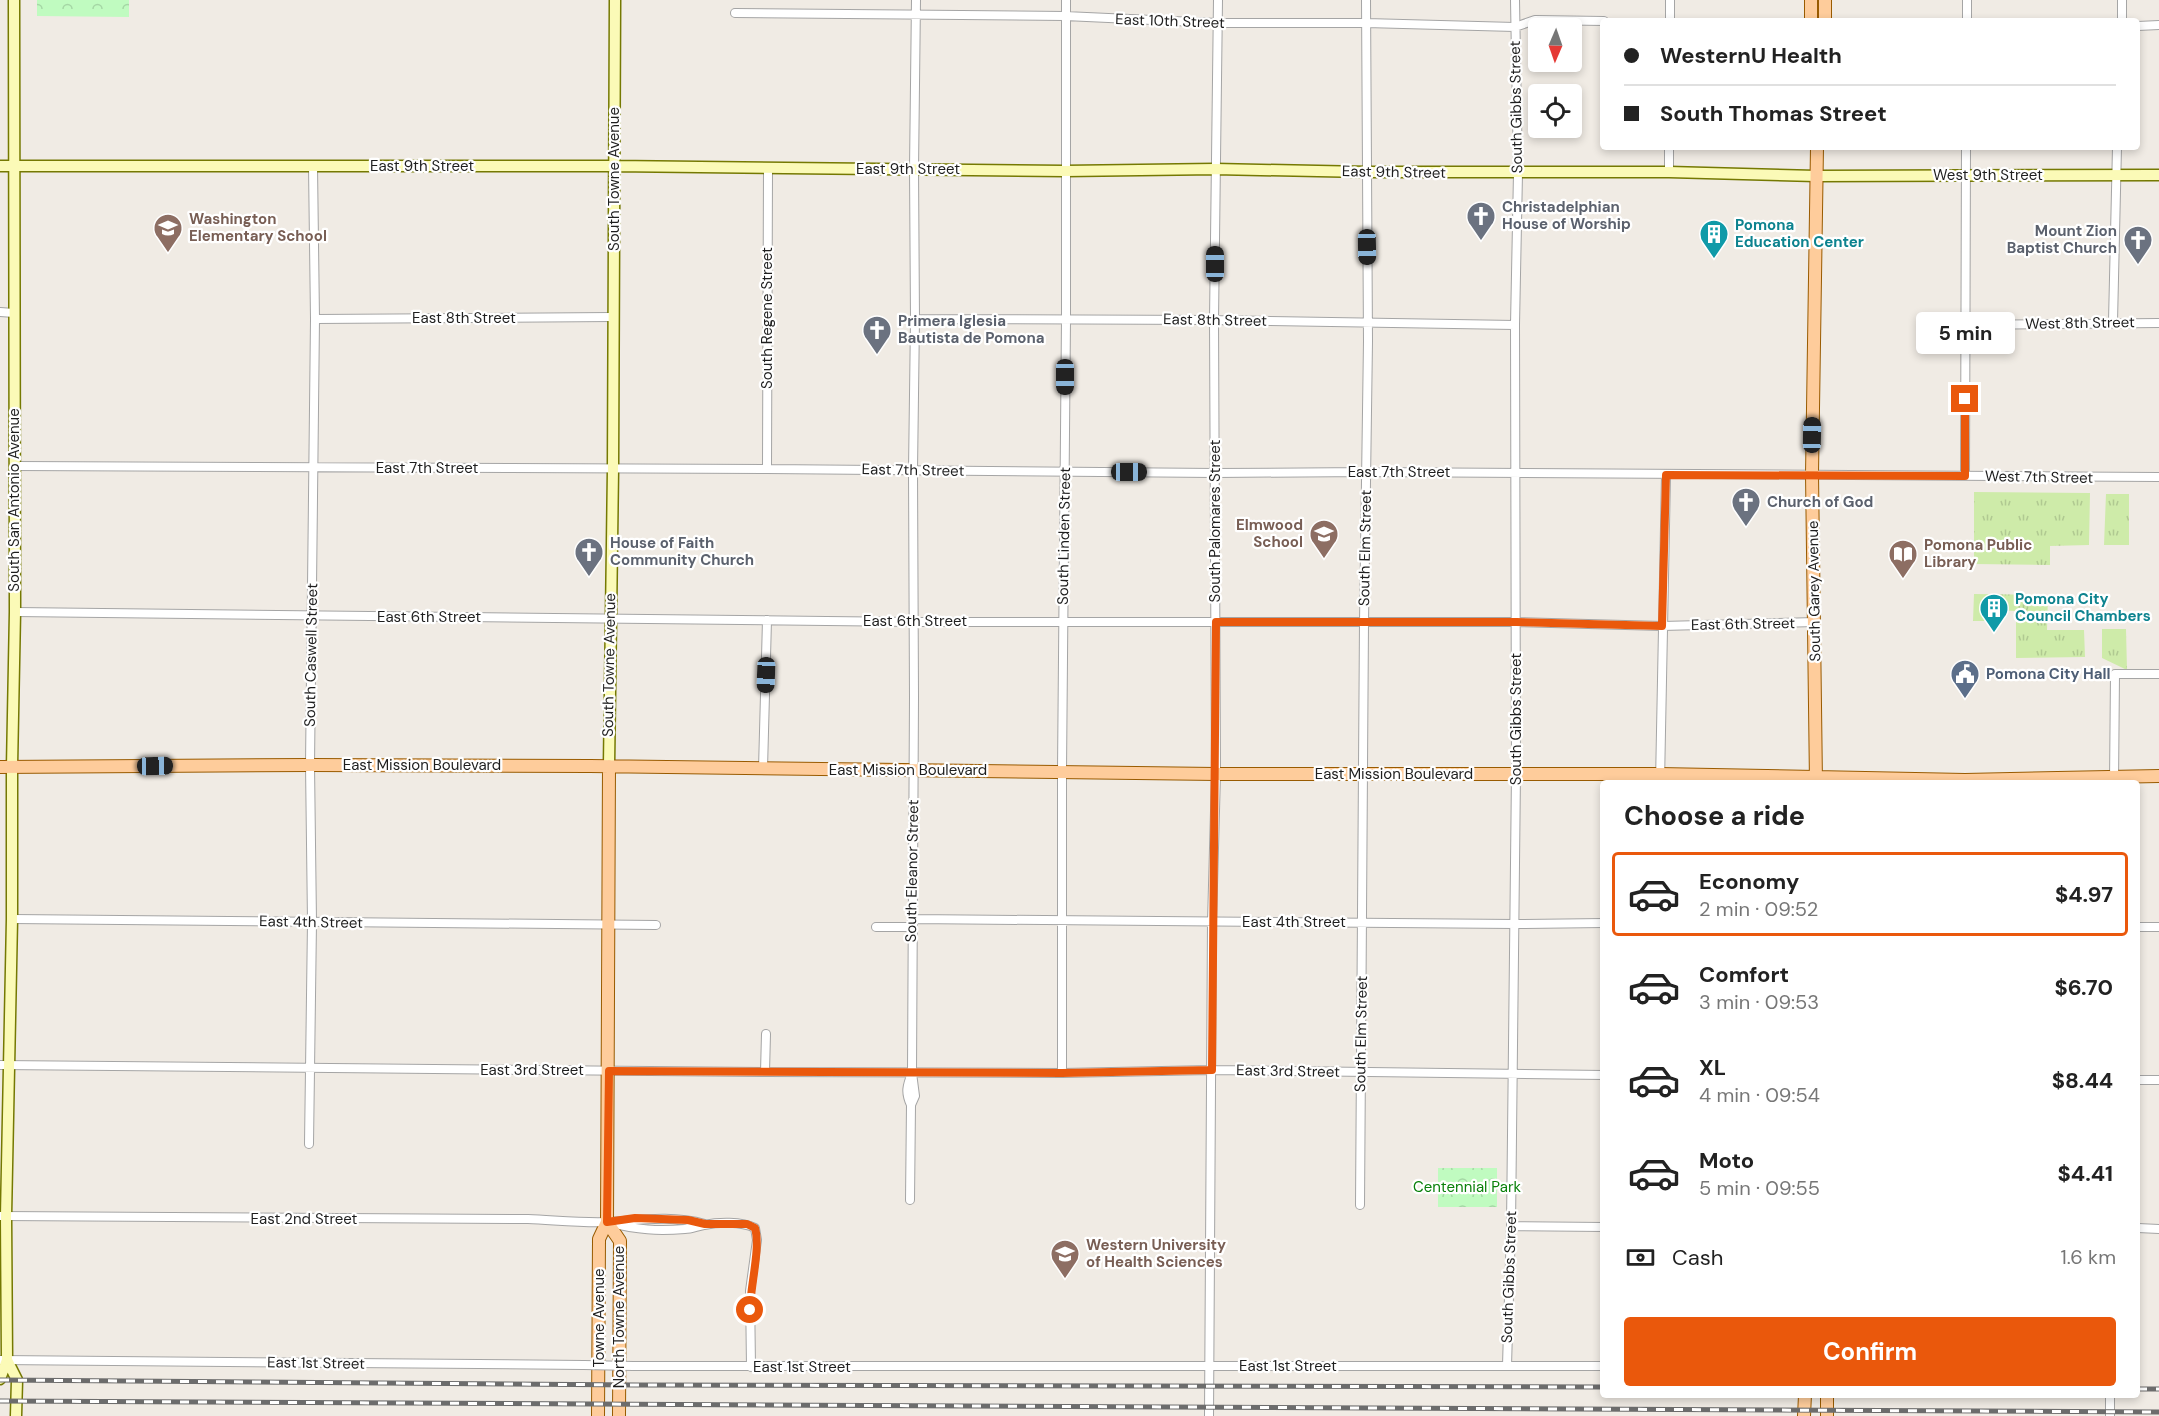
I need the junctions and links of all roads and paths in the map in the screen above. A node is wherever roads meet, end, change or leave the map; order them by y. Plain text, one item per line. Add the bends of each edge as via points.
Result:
1 (14, 0) edge
2 (615, 0) edge
3 (916, 0) edge
4 (1066, 0) edge
5 (1218, 0) edge
6 (1366, 0) edge
7 (1515, 0) edge
8 (1670, 0) edge
9 (1811, 0) edge
10 (1825, 0) edge
11 (1967, 0) edge
12 (2121, 0) edge
13 (735, 13) dead end
14 (915, 16) junction
15 (1065, 16) junction
16 (1670, 18) edge
17 (1811, 18) edge
18 (1825, 18) edge
19 (1967, 18) edge
20 (2122, 18) edge
21 (1600, 21) edge
22 (1217, 23) junction
23 (1366, 23) junction
24 (2159, 25) edge
25 (2140, 26) edge
26 (1515, 27) junction
27 (1669, 150) edge
28 (1816, 150) edge
29 (1966, 150) edge
30 (2117, 150) edge
31 (0, 166) edge
32 (14, 166) junction
33 (313, 166) junction
34 (614, 166) junction
35 (768, 168) junction
36 (1215, 168) junction
37 (914, 169) junction
38 (1065, 171) junction
39 (1366, 172) junction
40 (1669, 172) junction
41 (1518, 173) junction
42 (2116, 174) junction
43 (1966, 175) junction
44 (2159, 175) edge
45 (1816, 176) junction
46 (0, 312) edge
47 (14, 313) junction
48 (614, 317) junction
49 (315, 319) junction
50 (915, 319) junction
51 (1066, 320) junction
52 (1214, 320) junction
53 (2113, 322) junction
54 (1368, 323) junction
55 (2159, 323) edge
56 (1515, 325) junction
57 (1965, 325) junction
58 (14, 466) junction
59 (312, 467) junction
60 (613, 469) junction
61 (767, 469) junction
62 (913, 470) junction
63 (1065, 472) junction
64 (1367, 472) junction
65 (1215, 473) junction
66 (1517, 473) junction
67 (1812, 474) junction
68 (1666, 475) junction
69 (1965, 476) junction
70 (2159, 477) edge
71 (15, 612) junction
72 (311, 616) junction
73 (610, 619) junction
74 (767, 620) junction
75 (913, 622) junction
76 (1063, 622) junction
77 (1216, 622) junction
78 (1364, 622) junction
79 (1516, 622) junction
80 (1815, 622) junction
81 (1662, 626) junction
82 (2159, 674) edge
83 (310, 765) junction
84 (609, 766) junction
85 (6, 767) edge
86 (763, 769) junction
87 (913, 771) junction
88 (1062, 771) junction
89 (1516, 773) junction
90 (1216, 774) junction
91 (1364, 774) junction
92 (2159, 776) edge
93 (1660, 779) edge
94 (2114, 779) edge
95 (1738, 780) edge
96 (1816, 780) edge
97 (1965, 780) edge
98 (12, 919) junction
99 (1063, 920) junction
100 (312, 922) junction
101 (1212, 922) junction
102 (1600, 922) edge
103 (912, 923) junction
104 (1362, 923) junction
105 (1515, 924) junction
106 (609, 925) junction
107 (656, 925) dead end
108 (876, 927) dead end
109 (2140, 927) edge
110 (2159, 927) edge
111 (766, 1034) dead end
112 (5, 1065) edge
113 (310, 1070) junction
114 (1212, 1070) junction
115 (609, 1071) junction
116 (765, 1072) junction
117 (1360, 1072) junction
118 (912, 1073) junction
119 (1062, 1073) junction
120 (1513, 1074) junction
121 (1600, 1075) edge
122 (2140, 1080) edge
123 (2159, 1080) edge
124 (309, 1144) dead end
125 (910, 1200) dead end
126 (1360, 1204) dead end
127 (3, 1216) edge
128 (607, 1222) junction
129 (1511, 1226) junction
130 (1600, 1227) edge
131 (2140, 1228) edge
132 (2159, 1228) edge
133 (3, 1360) edge
134 (1210, 1365) junction
135 (1507, 1366) junction
136 (1600, 1366) edge
137 (751, 1367) junction
138 (0, 1379) edge
139 (1805, 1398) edge
140 (1827, 1398) edge
141 (2110, 1398) edge
142 (16, 1416) edge
143 (598, 1416) edge
144 (619, 1416) edge
145 (1209, 1416) edge
146 (1804, 1416) edge
147 (1827, 1416) edge
148 (2110, 1416) edge

1 - 32 street, South San Antonio Avenue
2 - 34 street, South Towne Avenue
3 - 14 street, South Eleanor Street
4 - 15 street, South Linden Street
5 - 22 street, South Palomares Street
6 - 23 street, South Elm Street
7 - 26 street, South Gibbs Street
8 - 16 street
9 - 17 main road
10 - 18 main road
11 - 19 street
12 - 20 street
13 - 14 street, East 10th Street
14 - 15 street, East 10th Street
14 - 37 street, South Eleanor Street
15 - 22 street, East 10th Street
15 - 38 street, South Linden Street
21 - 26 street, East 10th Street via 1535,20
22 - 23 street, East 10th Street
22 - 36 street, South Palomares Street
23 - 26 street, East 10th Street
23 - 39 street, South Elm Street
24 - 25 street
26 - 41 street, South Gibbs Street
27 - 40 street
28 - 45 main road, South Garey Avenue
29 - 43 street
30 - 42 street
31 - 32 street, East 9th Street
32 - 33 street, East 9th Street
32 - 47 street, South San Antonio Avenue
33 - 34 street, East 9th Street
33 - 49 street, South Caswell Street
34 - 35 street, East 9th Street
34 - 48 street, South Towne Avenue
35 - 37 street, East 9th Street
35 - 61 street, South Regene Street
36 - 38 street, East 9th Street
36 - 39 street, East 9th Street
36 - 52 street, South Palomares Street
37 - 38 street, East 9th Street
37 - 50 street, South Eleanor Street
38 - 51 street, South Linden Street
39 - 41 street, East 9th Street
39 - 54 street, South Elm Street
40 - 41 street, East 9th Street
40 - 45 street, East 9th Street
41 - 56 street, South Gibbs Street
42 - 43 street, West 9th Street
42 - 44 street, West 9th Street
42 - 53 street
43 - 45 street, West 9th Street
43 - 57 street
45 - 67 main road, South Garey Avenue
46 - 47 street
47 - 58 street, South San Antonio Avenue
48 - 49 street, East 8th Street
48 - 60 street, South Towne Avenue
49 - 59 street, South Caswell Street
50 - 51 street, East 8th Street
50 - 62 street, South Eleanor Street
51 - 52 street, East 8th Street
51 - 63 street, South Linden Street
52 - 54 street, East 8th Street
52 - 65 street, South Palomares Street
53 - 55 street, West 8th Street
53 - 57 street, West 8th Street
54 - 56 street, East 8th Street
54 - 64 street, South Elm Street
56 - 66 street, South Gibbs Street
57 - 69 street
58 - 59 street, East 7th Street
58 - 71 street, South San Antonio Avenue
59 - 60 street, East 7th Street
59 - 72 street, South Caswell Street
60 - 61 street, East 7th Street
60 - 73 street, South Towne Avenue
61 - 62 street, East 7th Street
62 - 63 street, East 7th Street
62 - 75 street, South Eleanor Street
63 - 65 street, East 7th Street
63 - 76 street, South Linden Street
64 - 65 street, East 7th Street
64 - 66 street, East 7th Street
64 - 78 street, South Elm Street
65 - 77 street, South Palomares Street
66 - 68 street, East 7th Street
66 - 79 street, South Gibbs Street
67 - 68 street, East 7th Street
67 - 69 street, West 7th Street
67 - 80 main road, South Garey Avenue
68 - 81 street
69 - 70 street, West 7th Street
71 - 72 street, East 6th Street
71 - 85 street, South San Antonio Avenue
72 - 73 street, East 6th Street
72 - 83 street, South Caswell Street
73 - 74 street, East 6th Street
73 - 84 street, South Towne Avenue
74 - 75 street, East 6th Street
74 - 86 street
75 - 76 street, East 6th Street
75 - 87 street, South Eleanor Street
76 - 77 street, East 6th Street
76 - 88 street, South Linden Street
77 - 78 street, East 6th Street
77 - 90 street, South Palomares Street
78 - 79 street, East 6th Street
78 - 91 street, South Elm Street
79 - 81 street, East 6th Street
79 - 89 street, South Gibbs Street
80 - 81 street, East 6th Street
80 - 96 main road, South Garey Avenue
81 - 93 street
82 - 94 street via 2115,674
83 - 84 main road, East Mission Boulevard
83 - 85 main road, East Mission Boulevard
83 - 100 street, South Caswell Street
84 - 86 main road, East Mission Boulevard
84 - 106 main road, South Towne Avenue
85 - 98 street, South San Antonio Avenue
86 - 87 main road, East Mission Boulevard
87 - 88 main road, East Mission Boulevard
87 - 103 street, South Eleanor Street
88 - 90 main road, East Mission Boulevard
88 - 99 street, South Linden Street
89 - 91 main road, East Mission Boulevard
89 - 93 main road, East Mission Boulevard
89 - 105 street, South Gibbs Street
90 - 91 main road, East Mission Boulevard
90 - 101 street, South Palomares Street
91 - 104 street, South Elm Street
92 - 94 main road, East Mission Boulevard
93 - 95 main road, East Mission Boulevard
94 - 97 main road, East Mission Boulevard
98 - 100 street, East 4th Street
98 - 112 street, South San Antonio Avenue
99 - 101 street, East 4th Street
99 - 103 street, East 4th Street
99 - 119 street, South Linden Street
100 - 106 street, East 4th Street
100 - 113 street, South Caswell Street
101 - 104 street, East 4th Street
101 - 114 street, South Palomares Street
102 - 105 street, East 4th Street
103 - 108 street, East 4th Street
103 - 118 street, South Eleanor Street
104 - 105 street, East 4th Street
104 - 117 street, South Elm Street
105 - 120 street, South Gibbs Street
106 - 107 street, East 4th Street
106 - 115 main road, South Towne Avenue
109 - 110 street
111 - 116 street
112 - 113 street, East 3rd Street
112 - 127 street, South San Antonio Avenue
113 - 115 street, East 3rd Street
113 - 124 street, South Caswell Street
114 - 117 street, East 3rd Street
114 - 119 street, East 3rd Street
114 - 134 street, South Palomares Street
115 - 116 street, East 3rd Street
115 - 128 main road, South Towne Avenue
116 - 118 street, East 3rd Street
117 - 120 street, East 3rd Street
117 - 126 street, South Elm Street
118 - 119 street, East 3rd Street
118 - 125 street, South Eleanor Street via 907,1087 911,1105
120 - 121 street, East 3rd Street
120 - 129 street, South Gibbs Street
122 - 123 street
127 - 128 street, East 2nd Street
127 - 133 street, South San Antonio Avenue
128 - 137 street, East 2nd Street via 666,1219 747,1224 755,1228 750,1291
128 - 143 main road, Towne Avenue via 599,1239
128 - 144 main road, North Towne Avenue via 620,1241
129 - 130 street
129 - 135 street, South Gibbs Street
131 - 132 street
133 - 137 street, East 1st Street, bridge
133 - 138 street
133 - 142 street via 16,1380
134 - 135 street, East 1st Street
134 - 137 street, East 1st Street
134 - 145 street, South Palomares Street
135 - 136 street, East 1st Street
139 - 146 main road
140 - 147 main road
141 - 148 street

